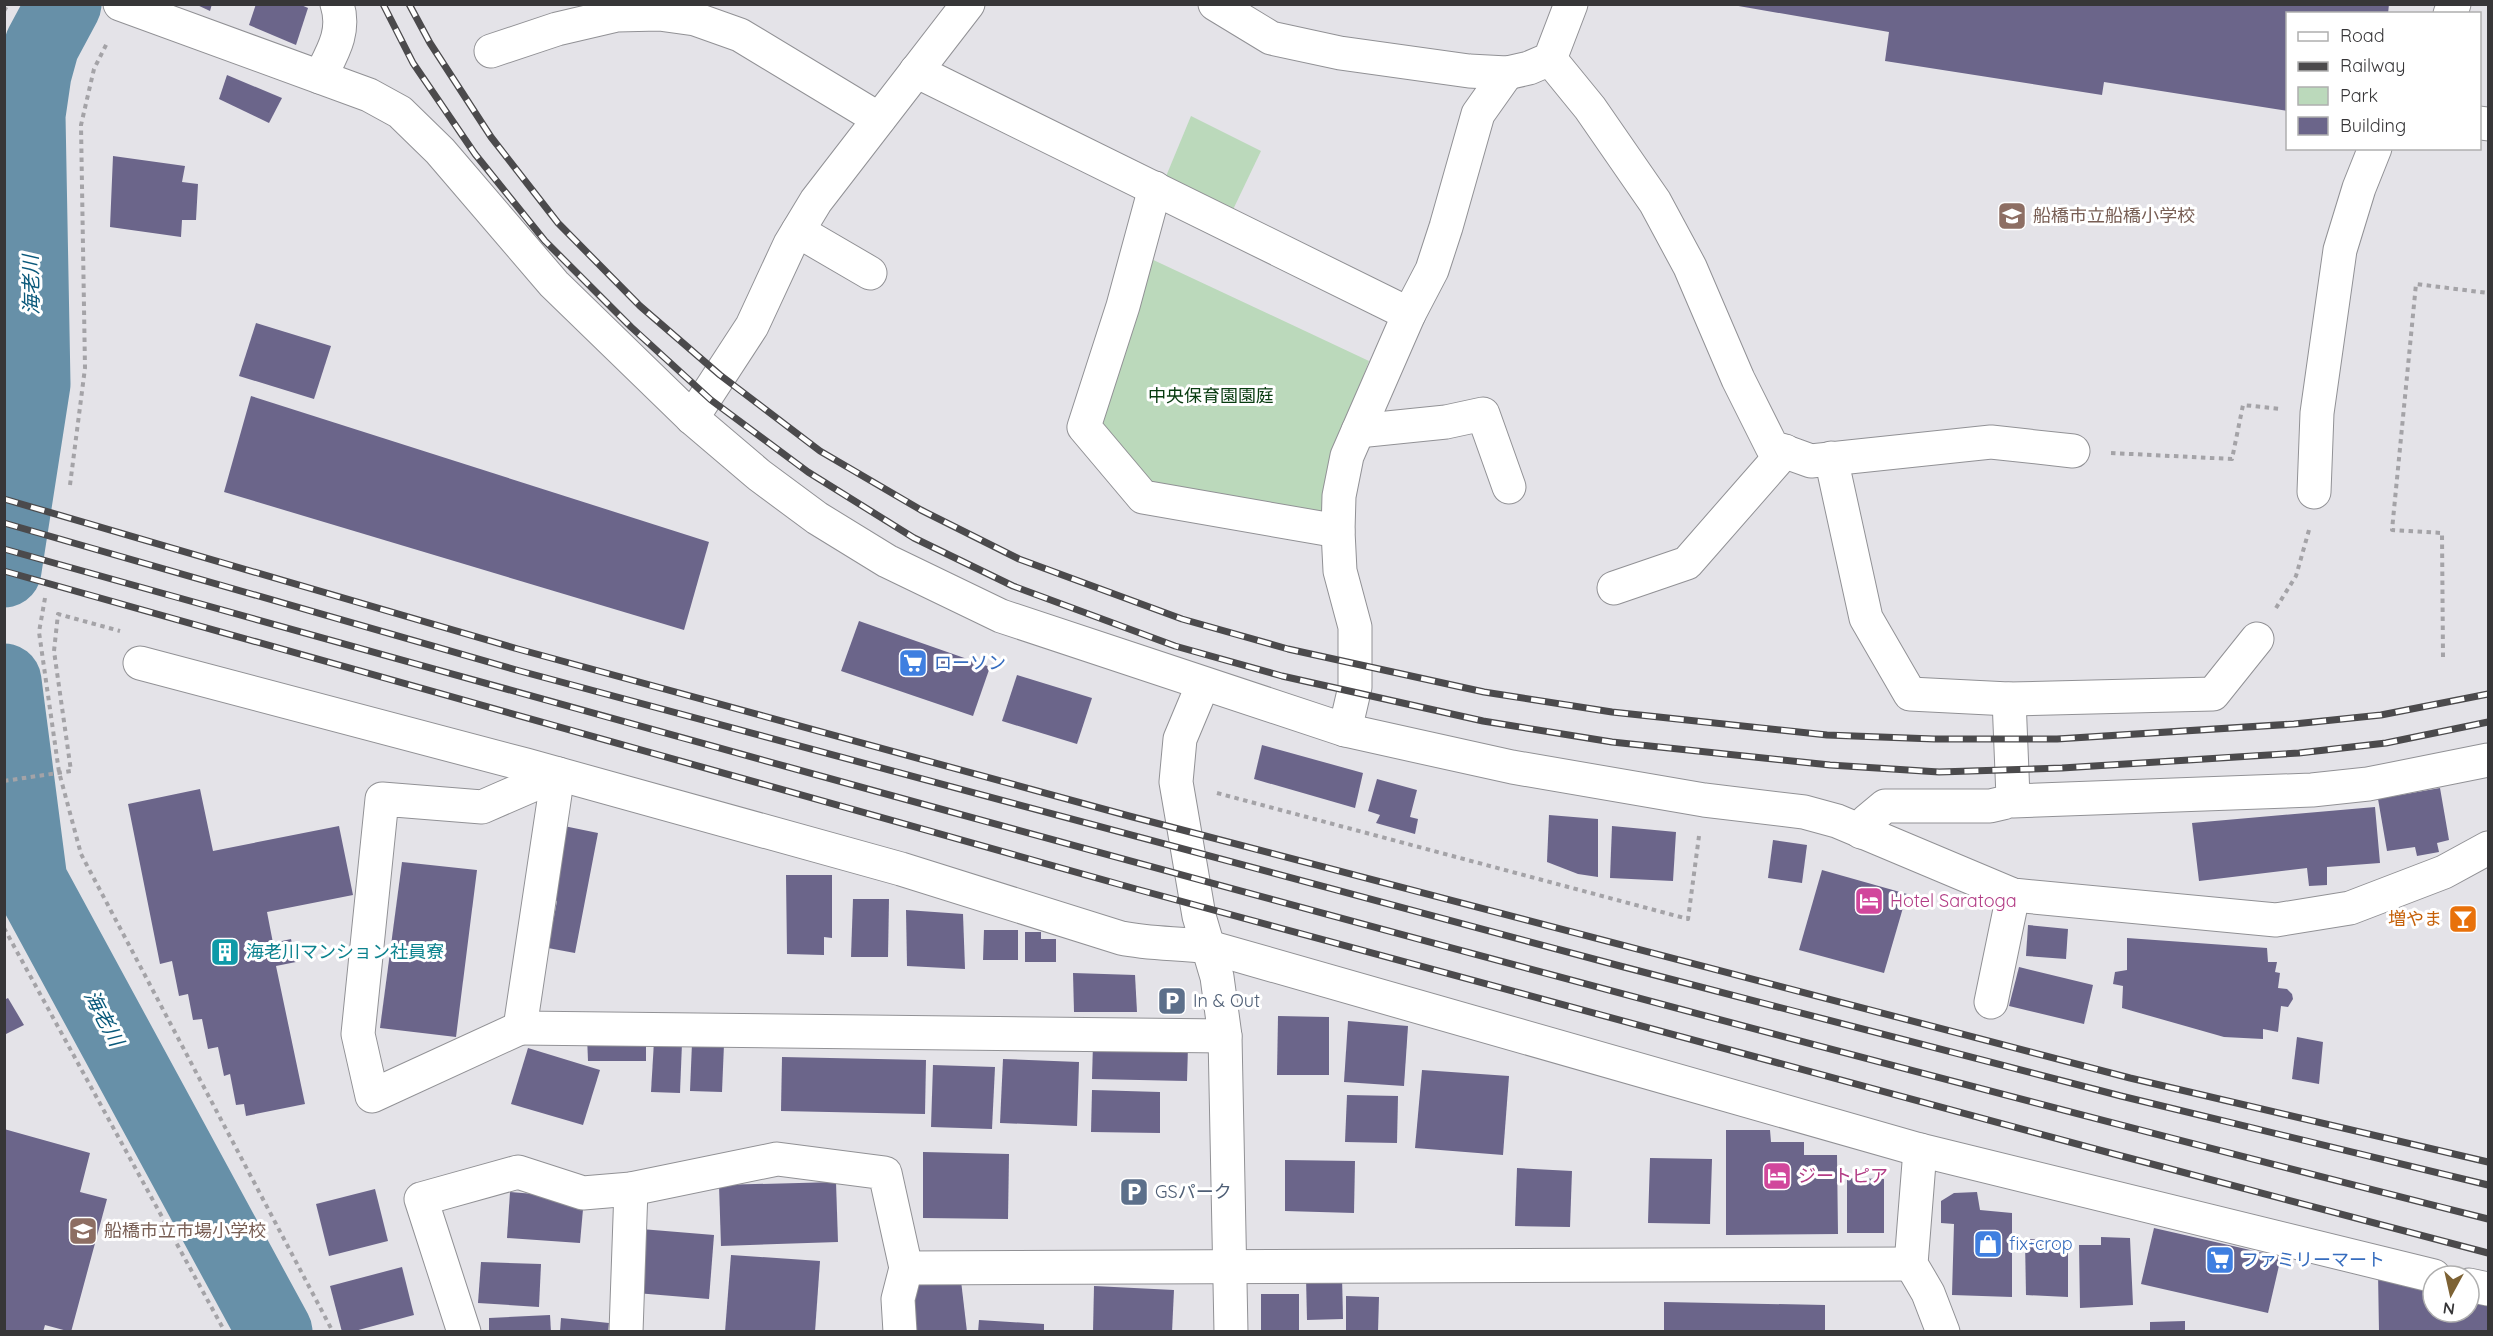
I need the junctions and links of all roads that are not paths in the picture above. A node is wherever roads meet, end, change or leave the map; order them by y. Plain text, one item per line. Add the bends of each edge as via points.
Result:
1 (336, 4) edge
2 (968, 4) edge
3 (1215, 4) edge
4 (1571, 4) edge
5 (122, 5) edge
6 (491, 51) dead end
7 (1550, 59) junction
8 (916, 71) junction
9 (1507, 73) junction
10 (320, 77) junction
11 (879, 119) junction
12 (2374, 150) edge
13 (1155, 188) junction
14 (798, 231) junction
15 (870, 273) dead end
16 (1409, 314) junction
17 (692, 418) junction
18 (1358, 431) junction
19 (1785, 451) junction
20 (2073, 451) road end
21 (1831, 458) junction
22 (1509, 487) dead end
23 (2314, 492) road end
24 (1338, 531) junction
25 (1614, 588) dead end
26 (2257, 639) road end
27 (140, 663) dead end
28 (1203, 684) junction
29 (2009, 699) junction
30 (1345, 730) junction
31 (2488, 760) edge
32 (558, 774) junction
33 (2013, 801) dead end
34 (1861, 832) junction
35 (2488, 848) edge
36 (2013, 895) junction
37 (1209, 947) junction
38 (1991, 1002) dead end
39 (520, 1028) junction
40 (1225, 1036) junction
41 (1920, 1150) junction
42 (631, 1190) junction
43 (1911, 1264) junction
44 (1230, 1266) junction
45 (906, 1268) junction
46 (2421, 1273) edge
47 (464, 1332) edge
48 (627, 1332) edge
49 (900, 1332) edge
50 (1231, 1332) edge
51 (1943, 1332) edge

1 - 10 street via 340,35
2 - 8 street
3 - 9 street via 1271,38 1340,53
4 - 7 street
5 - 10 street
6 - 11 street via 557,29 617,15 659,14 695,19 740,35
7 - 9 street
7 - 19 street via 1590,108 1655,202 1690,267 1772,447
8 - 11 street
8 - 13 street
9 - 16 street via 1478,114 1432,270
10 - 17 street via 369,95 400,112 440,151 554,284
11 - 14 street
12 - 23 street via 2340,250 2317,413
13 - 16 street
13 - 24 street via 1084,427 1143,497
14 - 15 street
14 - 17 street via 752,326
16 - 18 street
17 - 28 street via 809,512 887,561 1001,616
18 - 22 street via 1484,414
18 - 24 street via 1347,456 1339,496
19 - 21 street via 1811,461
19 - 25 street via 1687,563
20 - 21 street via 1991,442
21 - 29 street via 1866,618 1910,694
24 - 30 street via 1340,571 1355,627 1355,687
26 - 29 street via 2213,694
27 - 32 street
28 - 30 street
28 - 37 street via 1179,739 1176,782 1199,916
29 - 34 street via 2013,797 1990,806 1885,806 1867,821
30 - 34 street via 1512,767 1704,800 1804,812
31 - 33 street via 2368,784 2312,790
32 - 37 street via 901,869 1121,938
32 - 39 street
32 - 39 street via 482,807 382,800 358,1034 372,1096
34 - 36 street
35 - 36 street via 2444,872 2350,908 2276,920
36 - 38 street
37 - 40 street via 1218,977
37 - 41 street
39 - 40 street
40 - 44 street
41 - 43 street
41 - 46 street
42 - 45 street via 777,1159 885,1173
42 - 47 street via 584,1193 518,1172 421,1199
42 - 48 street
43 - 44 street
43 - 51 street via 1928,1293
44 - 45 street
44 - 50 street
45 - 49 street via 898,1299

